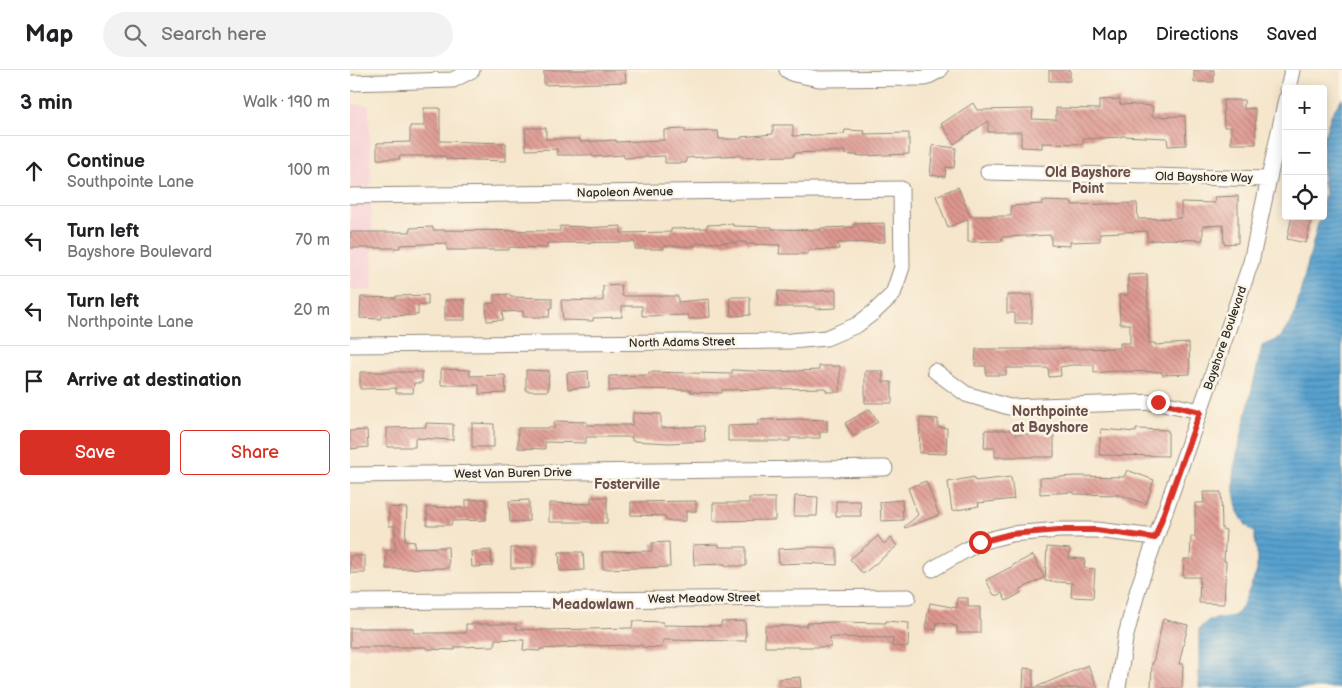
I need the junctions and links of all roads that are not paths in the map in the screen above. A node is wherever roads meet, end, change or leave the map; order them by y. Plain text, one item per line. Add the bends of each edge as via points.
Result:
1 (472, 70) edge
2 (787, 70) edge
3 (940, 70) edge
4 (1292, 70) edge
5 (350, 83) edge
6 (1289, 85) edge
7 (1282, 118) edge
8 (988, 172) dead end
9 (1269, 179) junction
10 (901, 189) joint
11 (350, 196) edge
12 (350, 345) edge
13 (935, 371) dead end
14 (1200, 412) junction
15 (885, 468) dead end
16 (350, 475) edge
17 (1155, 538) junction
18 (933, 569) dead end
19 (908, 596) dead end
20 (350, 602) edge
21 (1118, 688) edge

1 - 5 street via 453,80
2 - 3 street via 819,79 925,78
4 - 6 street
7 - 9 street, Bayshore Boulevard
8 - 9 street, Old Bayshore Way
9 - 14 street, Bayshore Boulevard via 1251,262
10 - 11 street, Napoleon Avenue
10 - 12 street, North Adams Street via 902,267 893,294 857,326 826,338
13 - 14 street via 966,394 1008,407 1158,402
14 - 17 street, Bayshore Boulevard
15 - 16 street, West Van Buren Drive
17 - 18 street via 1096,530 1011,534 980,542
17 - 21 street, Bayshore Boulevard via 1125,639
19 - 20 street, West Meadow Street

